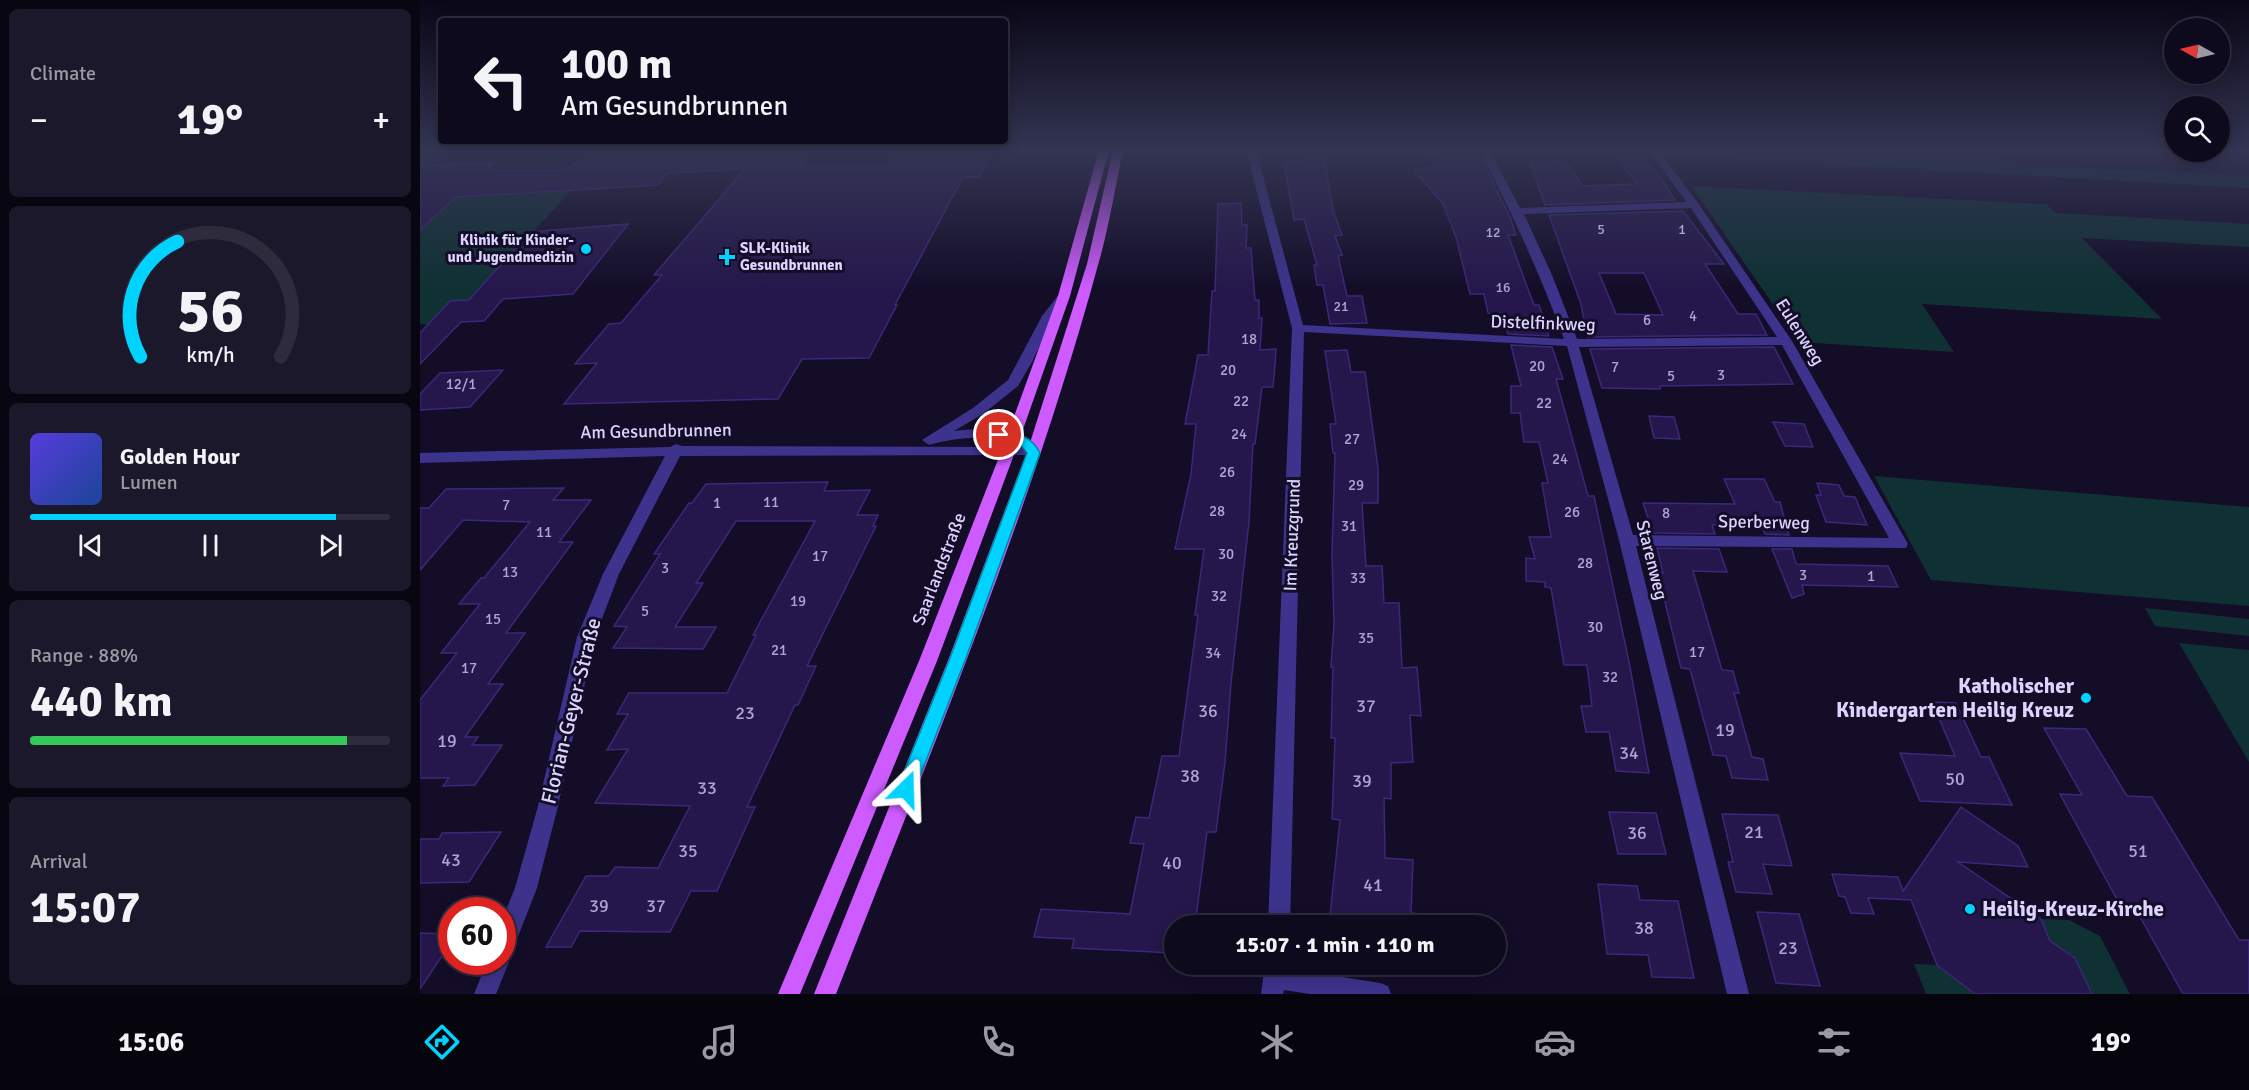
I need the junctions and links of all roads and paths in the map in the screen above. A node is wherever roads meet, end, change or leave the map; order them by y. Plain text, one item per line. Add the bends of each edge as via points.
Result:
1 (1091, 196) edge
2 (1108, 196) edge
3 (1263, 196) edge
4 (1509, 196) edge
5 (1688, 196) edge
6 (1694, 205) junction
7 (1517, 211) junction
8 (1064, 296) junction
9 (1298, 328) junction
10 (1786, 341) junction
11 (1572, 343) junction
12 (929, 440) junction
13 (1011, 444) junction
14 (676, 449) junction
15 (893, 449) junction
16 (1034, 453) junction
17 (421, 459) edge
18 (1627, 540) junction
19 (1900, 543) joint
20 (516, 913) edge
21 (1279, 915) edge
22 (493, 975) edge
23 (1274, 978) edge
24 (485, 994) edge
25 (789, 994) edge
26 (825, 994) edge
27 (1380, 994) edge
28 (1738, 994) edge

1 - 8 main road, Saarlandstraße
2 - 16 main road via 1093,264
3 - 9 street, Im Kreuzgrund
4 - 7 street, Starenweg
5 - 6 street, Eulenweg
6 - 7 street
6 - 10 street, Eulenweg
7 - 11 street, Starenweg
8 - 12 street, Am Gesundbrunnen via 1047,316 1013,383 978,411
8 - 13 main road, Saarlandstraße
9 - 11 street, Distelfinkweg
9 - 21 street, Im Kreuzgrund
10 - 11 street, Distelfinkweg
10 - 19 street, Eulenweg
11 - 18 street, Starenweg
12 - 13 street, Am Gesundbrunnen via 948,435 999,435
12 - 15 street, Am Gesundbrunnen
13 - 15 street, Am Gesundbrunnen
13 - 16 street, Am Gesundbrunnen
13 - 25 main road, Saarlandstraße via 928,661
14 - 15 street, Am Gesundbrunnen
14 - 17 street, Am Gesundbrunnen
14 - 20 street, Florian-Geyer-Straße via 611,574 586,637 548,806
16 - 26 main road
18 - 19 street, Sperberweg
18 - 28 street, Starenweg
22 - 24 street
23 - 27 street

